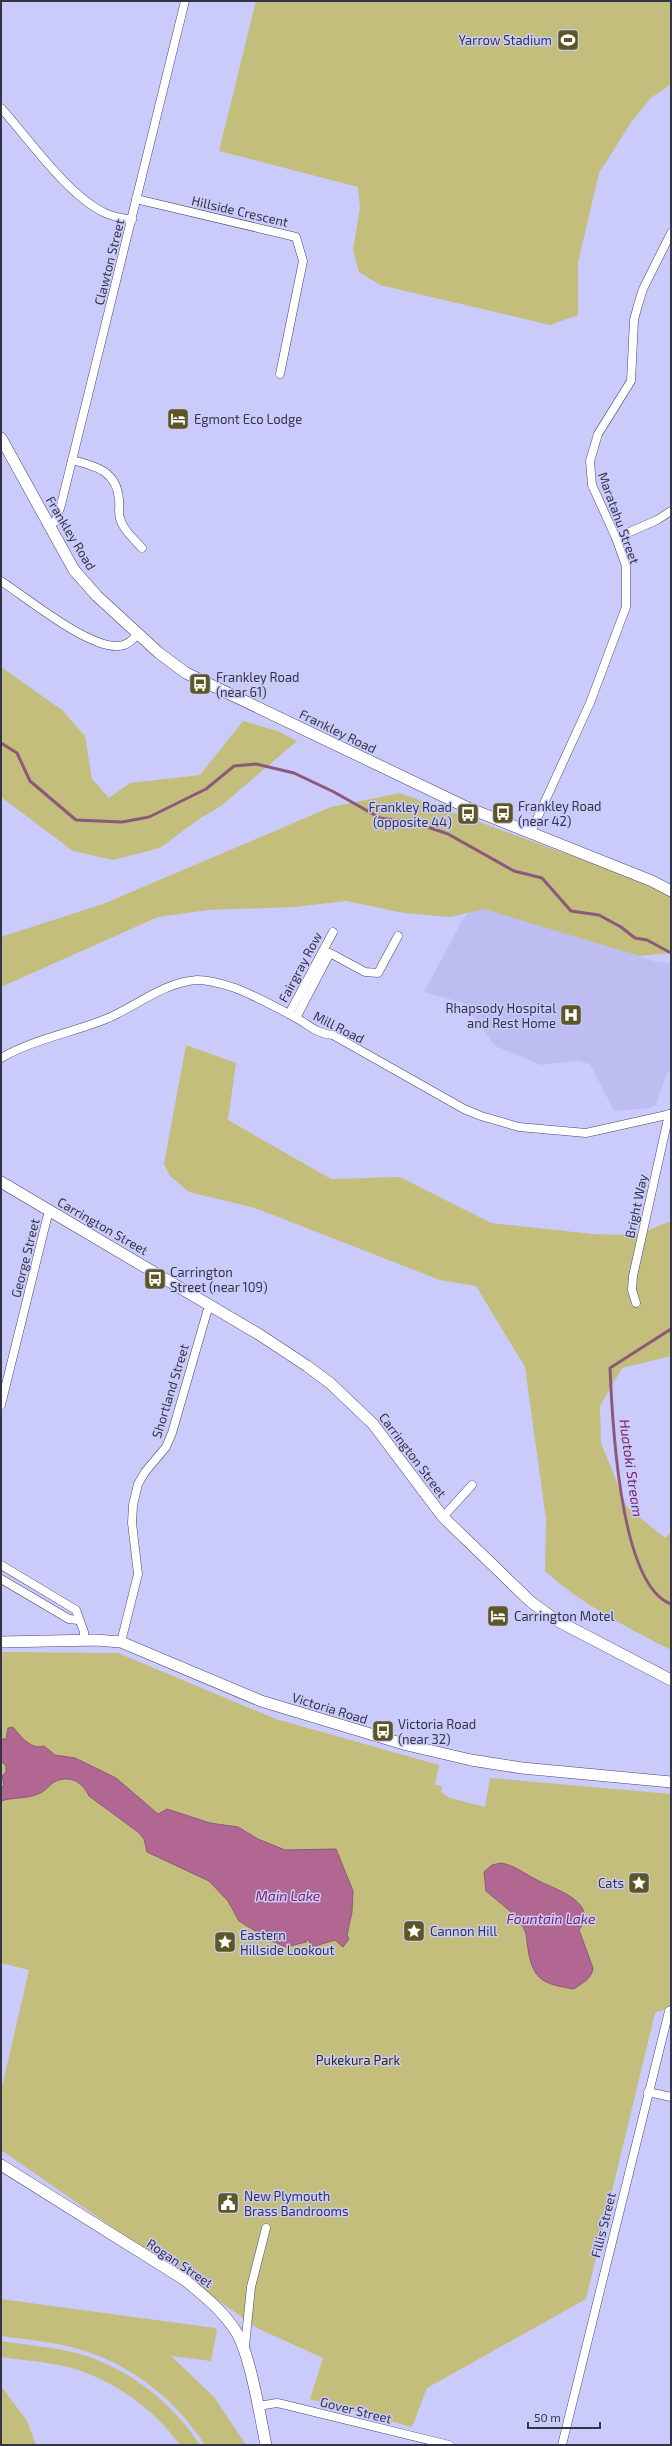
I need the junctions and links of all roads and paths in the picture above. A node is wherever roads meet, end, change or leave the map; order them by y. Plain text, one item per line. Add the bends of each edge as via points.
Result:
1 (185, 1) edge
2 (1, 108) edge
3 (136, 199) junction
4 (132, 220) junction
5 (671, 233) edge
6 (280, 374) dead end
7 (1, 438) edge
8 (72, 460) junction
9 (671, 511) edge
10 (49, 525) junction
11 (616, 538) junction
12 (142, 548) dead end
13 (1, 581) edge
14 (138, 634) junction
15 (530, 834) junction
16 (671, 891) edge
17 (333, 932) dead end
18 (398, 936) dead end
19 (292, 1016) junction
20 (1, 1058) edge
21 (670, 1114) edge
22 (1, 1182) edge
23 (50, 1212) junction
24 (636, 1304) dead end
25 (211, 1306) junction
26 (1, 1405) edge
27 (472, 1485) dead end
28 (443, 1517) junction
29 (1, 1565) edge
30 (1, 1579) edge
31 (78, 1620) junction
32 (84, 1641) junction
33 (1, 1642) edge
34 (121, 1642) junction
35 (671, 1680) edge
36 (671, 1782) edge
37 (669, 2011) dead end
38 (648, 2092) junction
39 (671, 2097) edge
40 (1, 2165) edge
41 (266, 2228) dead end
42 (245, 2353) junction
43 (258, 2406) junction
44 (266, 2445) edge
45 (449, 2445) edge
46 (562, 2445) edge

1 - 3 street, Clawton Street
2 - 4 street via 68,185 89,203 106,213
3 - 4 street, Clawton Street
3 - 6 street, Hillside Crescent via 296,237 303,261
4 - 8 street, Clawton Street
5 - 11 street, Maratahu Street via 638,305 634,320 631,381 598,434 590,461 592,485
7 - 10 street, Frankley Road
8 - 10 street, Clawton Street via 62,505 55,522
8 - 12 street via 96,466 112,477 119,499 120,518 127,531
9 - 11 street
10 - 14 street, Frankley Road via 74,570 97,596
11 - 15 street, Maratahu Street via 626,566 625,612 590,703
13 - 14 street via 89,638 116,646 125,645
14 - 15 street, Frankley Road via 159,654 186,673 452,801
15 - 16 street, Frankley Road via 652,881
17 - 19 street, Fairgray Row
18 - 19 street via 378,973 365,972 330,953
19 - 20 street, Mill Road via 236,988 212,981 197,980 160,992 106,1019 20,1047
19 - 21 street, Mill Road via 320,1033 332,1035 464,1109 519,1126 586,1133
21 - 24 street, Bright Way via 633,1276 632,1290
22 - 23 street, Carrington Street
23 - 25 street, Carrington Street
23 - 26 street, George Street
25 - 28 street, Carrington Street via 307,1366 352,1402 391,1445 425,1496
25 - 34 street, Shortland Street via 207,1312 172,1433 166,1447 138,1484 132,1524 138,1574
27 - 28 street
28 - 35 street, Carrington Street via 531,1602 556,1620
29 - 31 street via 76,1610
30 - 31 street via 69,1619
31 - 32 street via 84,1632
32 - 33 street, Victoria Road
32 - 34 street, Victoria Road
34 - 36 street, Victoria Road via 261,1701 407,1745 522,1768
37 - 38 street, Fillis Street
38 - 39 street
38 - 46 street, Fillis Street
40 - 42 street, Rogan Street via 185,2280 211,2301 236,2330
41 - 42 street via 252,2287 245,2333
42 - 43 street, Rogan Street
43 - 44 street, Rogan Street
43 - 45 street, Gover Street via 281,2404

